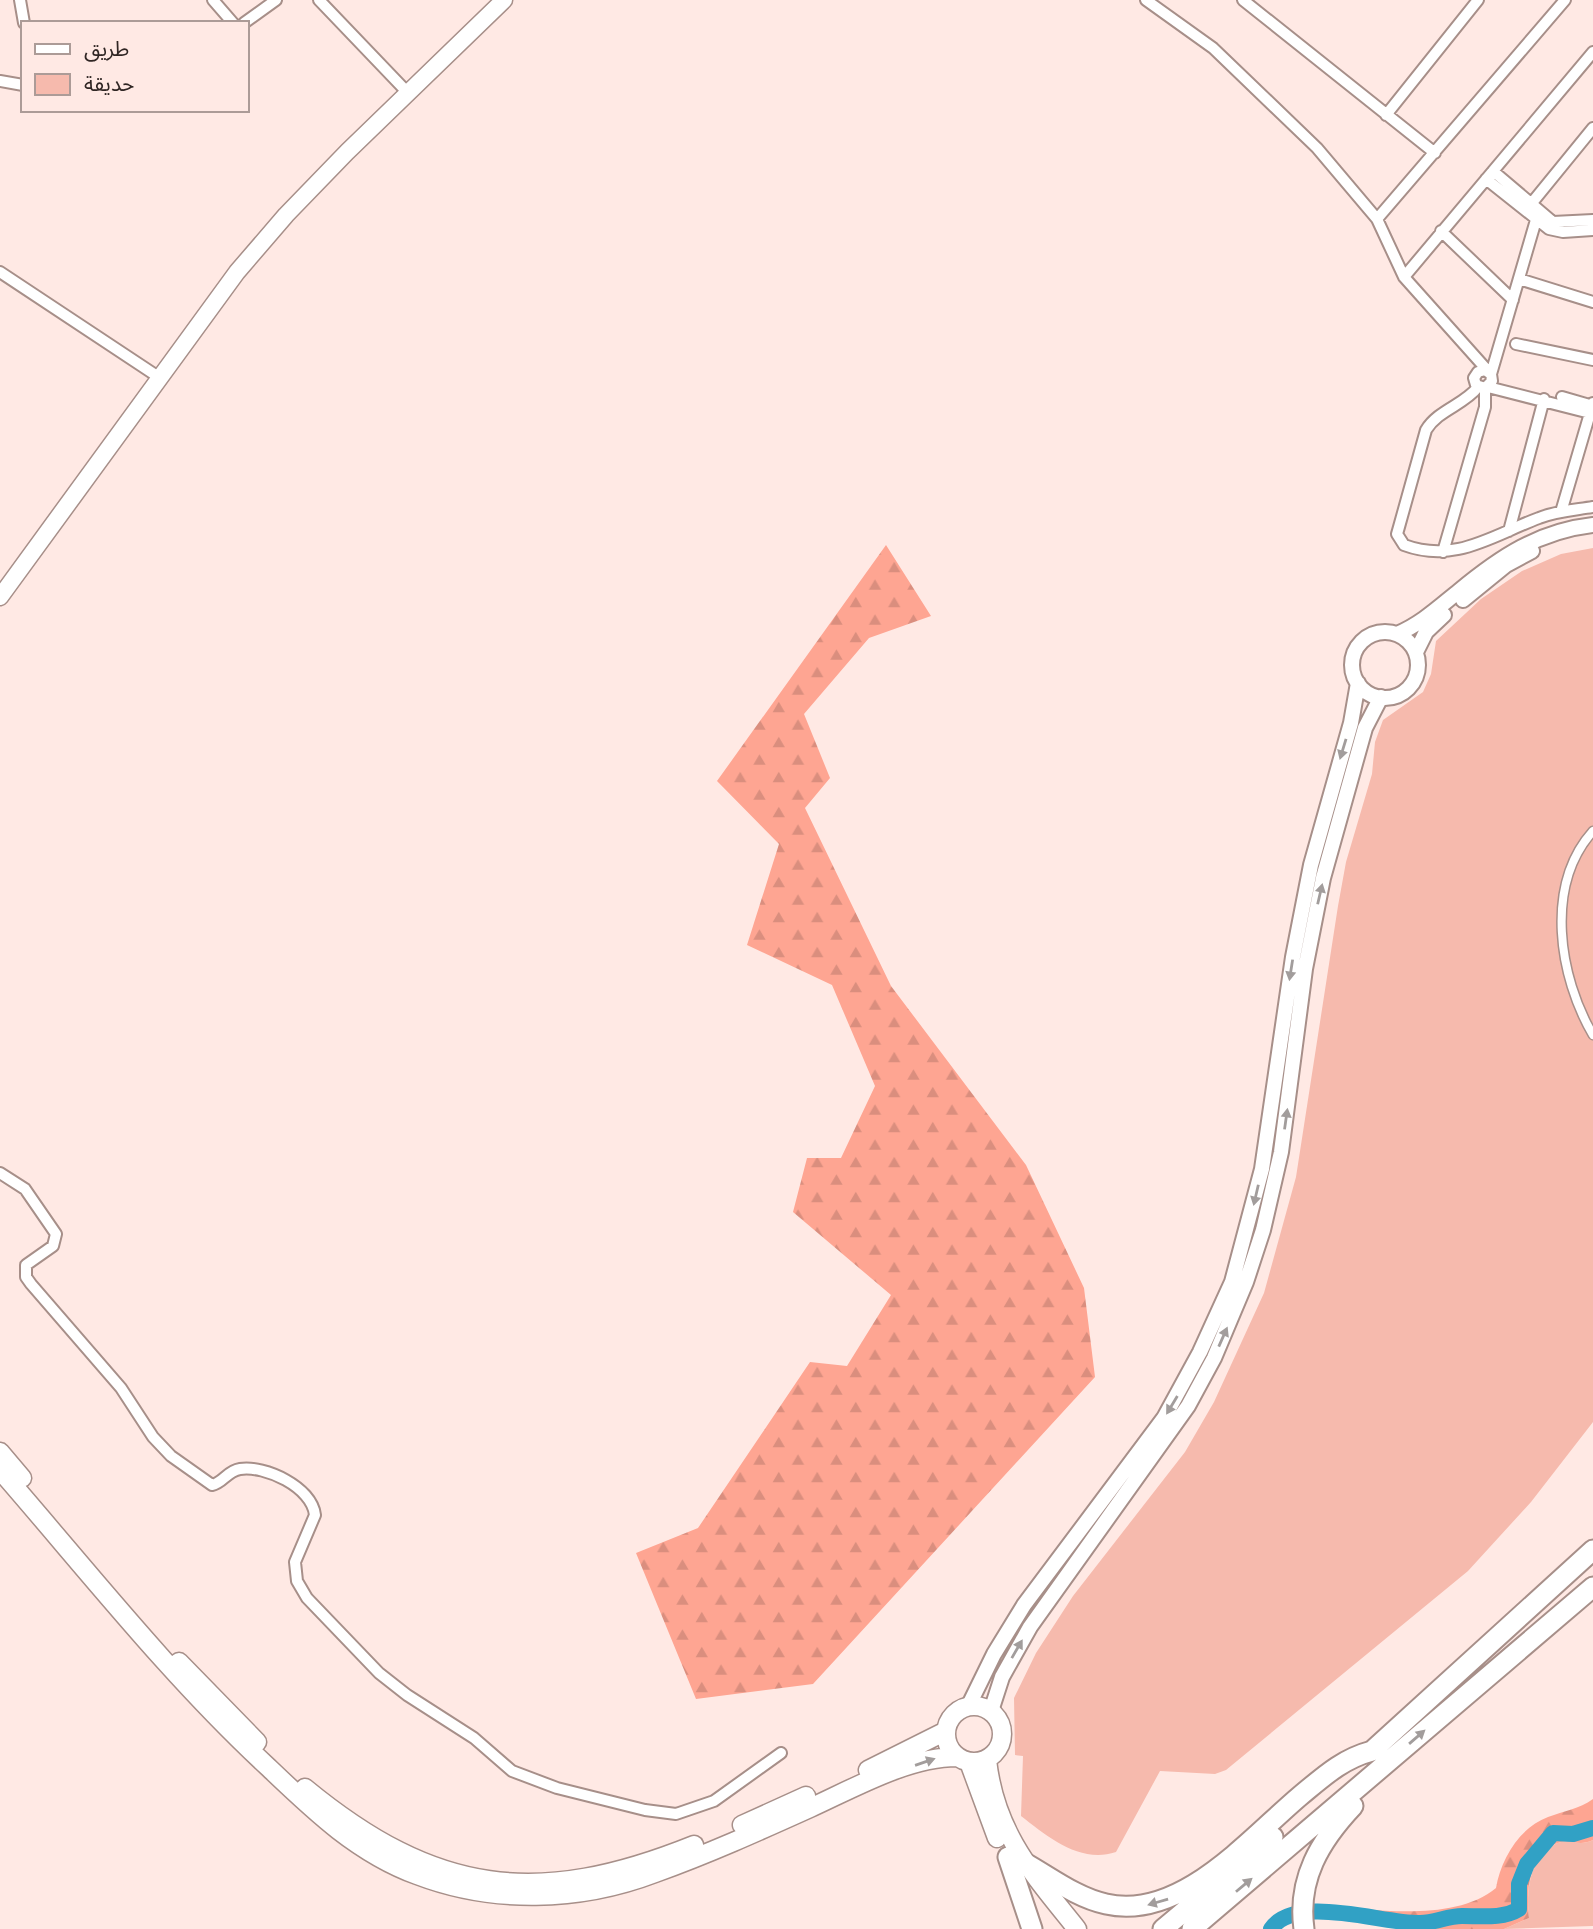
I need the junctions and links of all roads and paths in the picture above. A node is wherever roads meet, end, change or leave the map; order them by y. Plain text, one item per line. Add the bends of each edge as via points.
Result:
1 (20, 0) edge
2 (213, 0) edge
3 (276, 0) edge
4 (319, 0) edge
5 (504, 0) edge
6 (1146, 0) edge
7 (1169, 0) edge
8 (1243, 0) edge
9 (1478, 0) edge
10 (1565, 0) edge
11 (1162, 11) junction
12 (24, 21) edge
13 (231, 21) edge
14 (247, 21) edge
15 (1593, 52) edge
16 (0, 81) edge
17 (21, 85) edge
18 (408, 93) junction
19 (1386, 115) junction
20 (1593, 128) edge
21 (1435, 153) junction
22 (1489, 175) junction
23 (1531, 204) junction
24 (1377, 219) junction
25 (1536, 220) junction
26 (1593, 220) edge
27 (1551, 225) junction
28 (1593, 230) edge
29 (1441, 231) junction
30 (0, 272) edge
31 (1404, 276) junction
32 (1519, 279) junction
33 (1514, 300) junction
34 (1593, 302) edge
35 (1517, 344) dead end
36 (1593, 360) edge
37 (160, 378) junction
38 (1485, 380) junction
39 (1544, 399) junction
40 (1592, 407) edge
41 (1593, 507) edge
42 (1561, 512) junction
43 (1593, 525) edge
44 (1509, 531) junction
45 (1593, 534) edge
46 (1443, 552) junction
47 (0, 597) edge
48 (1397, 634) junction
49 (1416, 652) junction
50 (1358, 683) junction
51 (1381, 697) junction
52 (1593, 831) edge
53 (1593, 1035) edge
54 (0, 1172) edge
55 (0, 1452) edge
56 (0, 1470) edge
57 (1593, 1550) edge
58 (1593, 1563) edge
59 (1593, 1587) edge
60 (968, 1707) junction
61 (991, 1711) junction
62 (946, 1731) junction
63 (781, 1753) dead end
64 (1377, 1759) junction
65 (963, 1760) junction
66 (987, 1760) junction
67 (1016, 1860) junction
68 (1304, 1926) edge
69 (1032, 1929) edge
70 (1062, 1929) edge
71 (1077, 1929) edge
72 (1163, 1929) edge
73 (1192, 1929) edge

1 - 12 street
2 - 13 street
3 - 14 street
4 - 18 street
5 - 18 main road
6 - 11 street
7 - 11 street
8 - 19 street
9 - 19 street
10 - 21 street
11 - 24 street via 1213,48 1317,148
15 - 22 street
16 - 17 street
18 - 37 main road via 286,215 237,272
19 - 21 street
20 - 23 street
21 - 24 street
22 - 23 street
22 - 25 street
22 - 29 street
23 - 27 street
24 - 31 street
25 - 27 street
25 - 32 street
26 - 27 street
27 - 28 street via 1563,232
29 - 31 street
29 - 33 street
30 - 37 street
31 - 38 street via 1461,338
32 - 33 street
32 - 34 street
33 - 38 street
35 - 36 street
37 - 47 main road
38 - 39 street
38 - 40 street
38 - 46 street via 1485,407
38 - 46 street via 1470,397 1430,425 1397,534 1404,545
39 - 40 street
39 - 44 street
40 - 42 street
41 - 42 street
42 - 44 street
43 - 48 main road via 1548,535 1505,554 1424,620
44 - 46 street via 1472,547
45 - 49 main road via 1545,545 1506,565 1432,626
48 - 49 main road
48 - 50 main road via 1376,633 1360,644 1353,663
49 - 51 main road via 1418,666 1411,685 1401,694
50 - 51 main road
50 -> 60 main road via 1306,888 1262,1168 1231,1282 1200,1353 1164,1418 1030,1597
61 -> 51 main road via 1002,1677 1030,1627 1188,1406 1246,1282 1281,1152 1305,970 1323,878 1365,728
52 - 53 street via 1570,875 1562,931 1575,996
54 - 63 street via 25,1189 56,1234 53,1246 26,1265 31,1284 121,1388 145,1428 171,1457 212,1485 237,1469 255,1469 275,1475 304,1495 315,1515 297,1552 297,1581 353,1647 407,1695 525,1777 663,1814 702,1808
55 - 62 highway via 180,1663 282,1766 364,1834 437,1869 522,1883 620,1871 715,1837
56 -> 65 highway via 192,1694 306,1804 363,1848 441,1884 519,1897 616,1885 685,1862 889,1774 937,1757
57 - 64 highway
58 - 64 highway
64 -> 59 highway
60 - 61 highway
60 - 62 highway via 953,1715
61 - 66 highway via 1001,1726 1002,1738
62 - 65 highway via 949,1748
64 -> 67 highway via 1339,1764 1203,1878 1167,1900 1147,1906 1086,1898
64 - 68 highway via 1364,1795 1323,1841 1305,1887
64 - 72 highway
73 -> 64 highway
65 - 66 highway
65 - 67 highway via 986,1815
66 - 67 highway via 998,1812
67 - 69 highway
67 - 70 highway
67 - 71 highway

